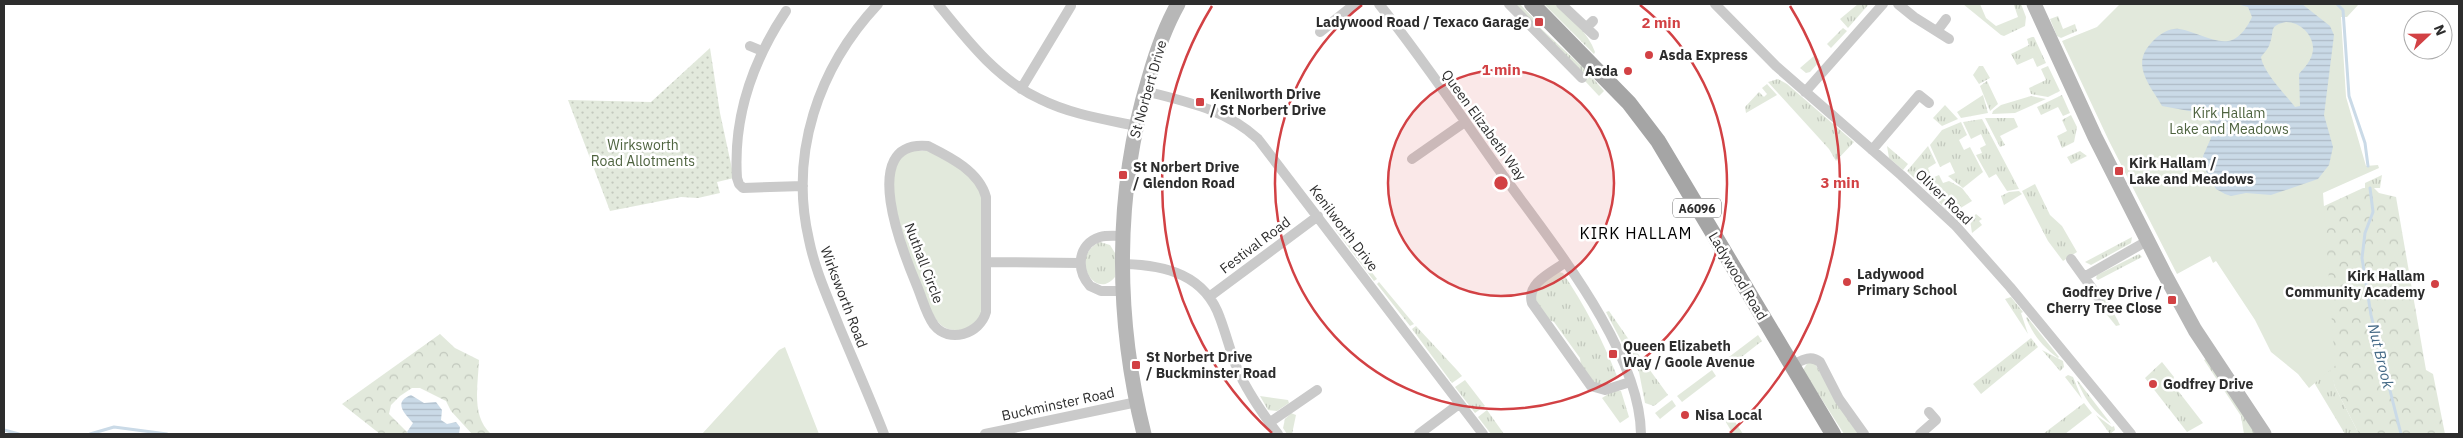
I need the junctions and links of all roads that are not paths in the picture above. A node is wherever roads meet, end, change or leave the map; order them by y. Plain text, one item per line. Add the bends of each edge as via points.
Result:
1 (878, 4) edge
2 (938, 4) edge
3 (1178, 4) edge
4 (1355, 4) edge
5 (1379, 4) edge
6 (1509, 4) edge
7 (1532, 4) edge
8 (1561, 4) edge
9 (1715, 4) edge
10 (1883, 4) edge
11 (1898, 4) edge
12 (2034, 4) edge
13 (1071, 6) dead end
14 (786, 11) dead end
15 (1946, 19) dead end
16 (1938, 31) junction
17 (1320, 32) dead end
18 (1594, 36) dead end
19 (1949, 39) dead end
20 (750, 46) dead end
21 (762, 51) junction
22 (1575, 75) dead end
23 (1021, 89) junction
24 (1145, 91) junction
25 (1805, 92) junction
26 (1929, 103) dead end
27 (1465, 122) junction
28 (1136, 126) junction
29 (1872, 150) junction
30 (1412, 159) dead end
31 (803, 186) junction
32 (1318, 216) junction
33 (1124, 236) junction
34 (2148, 241) junction
35 (2071, 259) dead end
36 (988, 262) junction
37 (1566, 262) junction
38 (1080, 263) junction
39 (1124, 264) junction
40 (2084, 277) junction
41 (1124, 290) junction
42 (1209, 297) junction
43 (2099, 298) dead end
44 (1791, 366) junction
45 (1630, 382) junction
46 (1317, 390) dead end
47 (1137, 402) junction
48 (1459, 404) junction
49 (1929, 412) dead end
50 (1269, 423) junction
51 (884, 434) edge
52 (985, 434) edge
53 (1144, 434) edge
54 (1278, 434) edge
55 (1419, 434) edge
56 (1483, 434) edge
57 (1641, 434) edge
58 (1833, 434) edge
59 (1864, 434) edge
60 (1920, 434) edge
61 (2131, 434) edge
62 (2264, 434) edge

1 - 31 street, Wirksworth Road via 850,37 820,91 805,150
2 - 23 street via 982,56
3 - 24 street, St Norbert Drive via 1157,49
4 - 17 street
5 - 27 street, Queen Elizabeth Way
6 - 22 street
7 - 44 main road, Ladywood Road / A6096 via 1650,129
8 - 18 street via 1590,24
9 - 25 street, Oliver Road
10 - 25 street
11 - 16 street
12 - 34 street via 2095,138
13 - 23 street
14 - 21 street
15 - 16 street
16 - 19 street
20 - 21 street
21 - 31 street via 744,101 737,158 739,184 743,188
23 - 28 street via 1090,117
24 - 28 street, St Norbert Drive
24 - 32 street, Kenilworth Drive via 1224,114 1238,122 1258,139
25 - 29 street, Oliver Road
26 - 29 street via 1919,95
27 - 30 street
27 - 37 street, Queen Elizabeth Way
28 - 33 street, St Norbert Drive via 1127,182
29 - 61 street, Oliver Road via 1932,202 1988,261
31 - 51 street, Wirksworth Road via 806,224 814,260
32 - 42 street, Festival Road
32 - 48 street, Kenilworth Drive
33 - 38 street via 1103,236 1092,240 1082,251
33 - 39 street, St Norbert Drive
34 - 40 street
34 - 62 street via 2195,330
35 - 40 street
36 - 36 street, Nuthall Circle via 986,312 981,324 964,334 939,330 914,280 893,217 890,174 893,162 901,153 914,147 928,146 980,179 988,204
36 - 38 street
37 - 45 street, Queen Elizabeth Way via 1596,310
37 - 45 street via 1534,286 1530,294 1532,303 1591,386 1607,390
38 - 41 street via 1090,286 1101,291
39 - 41 street, St Norbert Drive
39 - 42 street via 1173,270 1194,281
40 - 43 street
41 - 47 street, St Norbert Drive via 1125,333
42 - 50 street via 1220,317 1234,361
44 - 58 main road, Ladywood Road / A6096
44 - 59 street via 1807,358 1820,362 1839,399
45 - 57 street, Queen Elizabeth Way via 1638,407
46 - 50 street
47 - 52 street, Buckminster Road
47 - 53 street, St Norbert Drive
48 - 55 street
48 - 56 street, Kenilworth Drive
49 - 60 street via 1936,420
50 - 54 street

